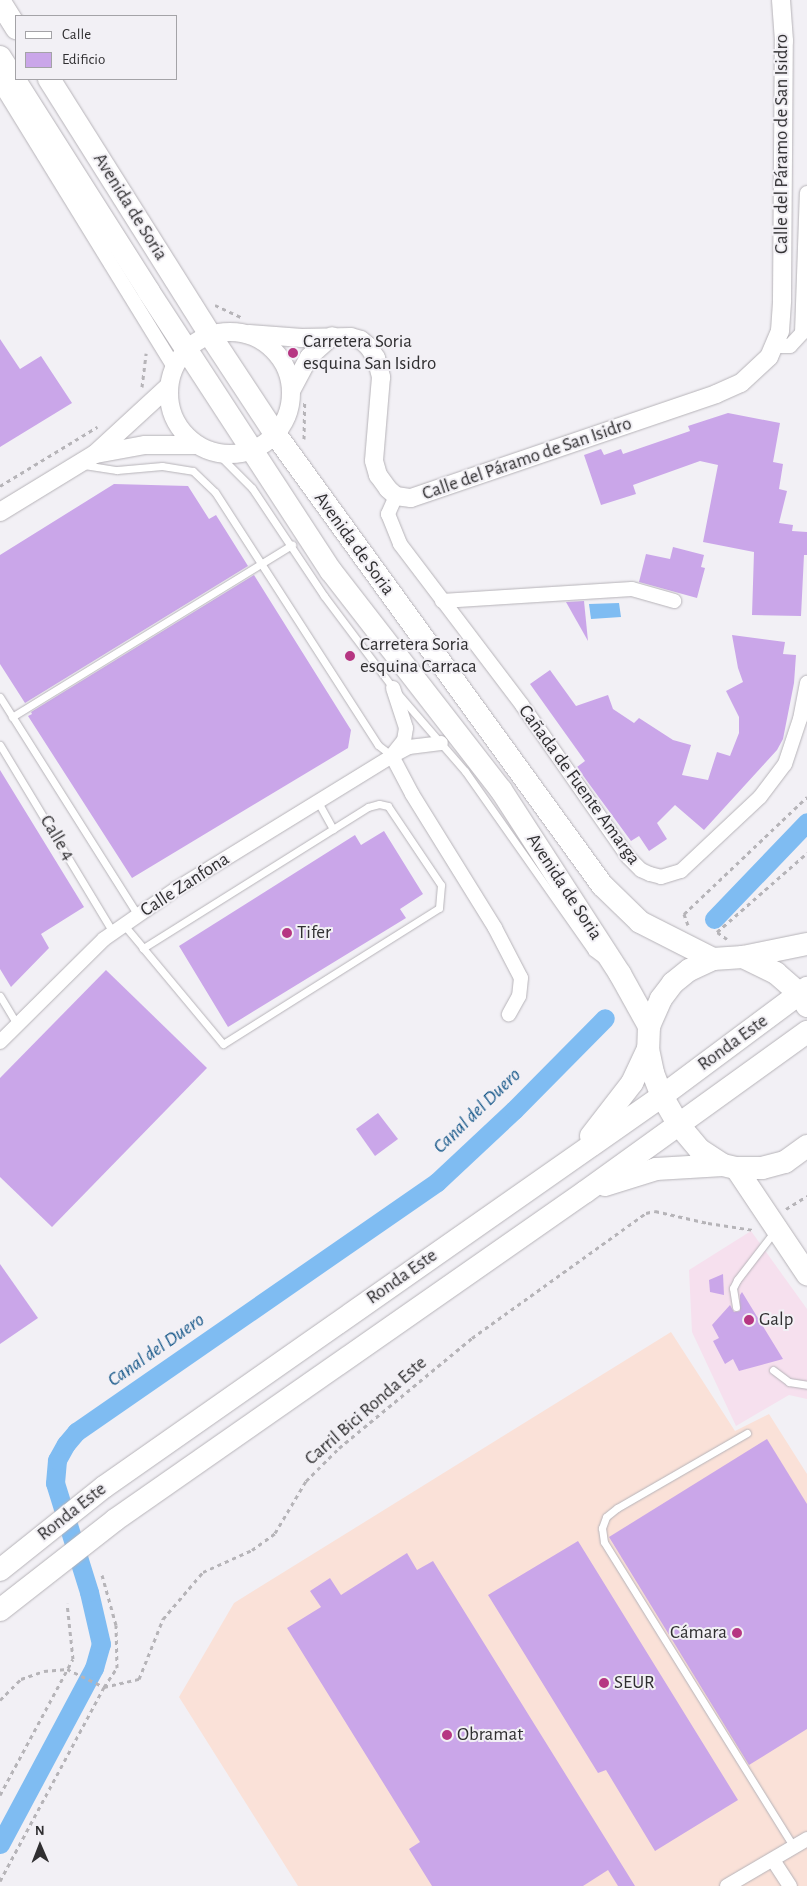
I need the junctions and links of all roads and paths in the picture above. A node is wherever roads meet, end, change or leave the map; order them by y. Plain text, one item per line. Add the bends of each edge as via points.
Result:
1 (781, 0) edge
2 (0, 2) edge
3 (15, 26) edge
4 (0, 57) edge
5 (50, 80) edge
6 (0, 84) edge
7 (807, 193) edge
8 (195, 296) junction
9 (149, 325) junction
10 (250, 327) junction
11 (210, 335) junction
12 (332, 336) junction
13 (773, 346) junction
14 (180, 359) junction
15 (169, 386) junction
16 (300, 390) junction
17 (138, 392) dead end
18 (98, 426) dead end
19 (276, 435) junction
20 (305, 443) dead end
21 (196, 445) junction
22 (252, 451) junction
23 (95, 454) junction
24 (218, 454) junction
25 (78, 464) junction
26 (0, 486) edge
27 (396, 496) junction
28 (0, 512) edge
29 (292, 545) junction
30 (262, 563) junction
31 (442, 601) junction
32 (674, 601) dead end
33 (807, 682) edge
34 (393, 688) junction
35 (0, 697) edge
36 (12, 717) junction
37 (441, 743) junction
38 (0, 745) edge
39 (392, 756) junction
40 (807, 797) edge
41 (318, 802) junction
42 (333, 829) junction
43 (807, 853) edge
44 (138, 915) junction
45 (688, 925) dead end
46 (119, 929) junction
47 (717, 932) dead end
48 (807, 944) edge
49 (142, 948) junction
50 (743, 957) junction
51 (713, 959) junction
52 (620, 974) junction
53 (0, 996) edge
54 (805, 996) edge
55 (509, 1014) dead end
56 (17, 1024) junction
57 (649, 1026) junction
58 (807, 1032) edge
59 (0, 1042) edge
60 (648, 1049) junction
61 (662, 1096) junction
62 (678, 1124) junction
63 (807, 1146) edge
64 (575, 1157) junction
65 (730, 1166) junction
66 (585, 1192) junction
67 (778, 1227) junction
68 (755, 1230) dead end
69 (807, 1274) edge
70 (736, 1307) dead end
71 (773, 1370) dead end
72 (807, 1385) edge
73 (747, 1433) dead end
74 (0, 1570) edge
75 (102, 1575) dead end
76 (67, 1603) dead end
77 (0, 1610) edge
78 (67, 1669) junction
79 (104, 1687) junction
80 (0, 1700) edge
81 (0, 1795) edge
82 (807, 1839) edge
83 (794, 1847) junction
84 (773, 1860) junction
85 (0, 1882) edge
86 (728, 1886) edge
87 (790, 1886) edge

1 - 13 street, Calle del Páramo de San Isidro via 784,41 782,300 780,331
2 - 3 main road
4 - 14 main road, Avenida de Soria
5 - 8 main road, Avenida de Soria
6 - 9 street, Avenida de Soria
7 - 13 street, Calle del Páramo de San Isidro via 802,333 790,346
8 - 10 path
8 - 11 main road, Avenida de Soria
9 - 14 street, Avenida de Soria
9 - 17 path via 139,331 147,355 143,386
10 - 11 street, Calle del Páramo de San Isidro
10 - 12 street, Calle del Páramo de San Isidro via 302,338
10 - 16 street via 276,352
11 - 14 street
11 - 19 main road, Avenida de Soria
12 - 16 street via 309,357
12 - 27 street, Calle del Páramo de San Isidro via 361,340 376,358 381,377 374,461 378,475
13 - 27 street, Calle del Páramo de San Isidro via 769,357 741,383 716,394 411,498
14 - 15 street
14 - 22 main road, Avenida de Soria
15 - 21 street via 169,405 175,421
15 - 23 street
16 - 19 street
16 - 20 path
18 - 26 path
19 - 22 street
19 - 51 main road, Avenida de Soria via 602,885 640,922
21 - 23 street via 145,445
21 - 24 street
22 - 24 street
22 - 52 main road, Avenida de Soria via 336,578 501,790
23 - 25 street
24 - 29 lane, Avenida de Soria via 252,488
25 - 28 street
25 - 30 lane via 117,470 162,466 193,471 215,492
27 - 31 street, Cañada de Fuente Amarga via 388,514 400,544
29 - 30 lane
29 - 34 lane, Avenida de Soria via 324,596
30 - 36 lane
30 - 39 lane via 378,745
31 - 32 street via 632,589
31 - 33 street, Cañada de Fuente Amarga via 522,705 628,856 641,870 661,877 681,871 760,797 785,764 800,719
34 - 37 lane, Avenida de Soria
34 - 39 street, Calle Zanfona via 406,728 404,740
35 - 36 lane
36 - 44 lane
37 - 39 street, Calle Zanfona via 409,747
37 - 52 lane, Avenida de Soria via 465,771 592,952
38 - 46 lane, Calle 4
39 - 41 street, Calle Zanfona
39 - 55 street via 495,928 521,978 519,996
40 - 45 path via 684,914
41 - 42 lane
41 - 44 street, Calle Zanfona
42 - 49 lane
42 - 49 lane, Calle 4 via 368,807 388,806 441,885 440,908 223,1044
43 - 47 path
44 - 46 street, Calle Zanfona
46 - 49 lane, Calle 4
46 - 56 street, Calle Zanfona via 104,939
48 - 50 main road
50 - 51 main road
50 - 54 main road via 776,973
51 - 57 main road via 688,970 673,983 660,999
52 - 57 main road, Avenida de Soria
53 - 56 lane
54 - 61 main road, Ronda Este
56 - 59 street, Calle Zanfona
57 - 60 main road
58 - 62 main road, Ronda Este
60 - 61 main road
60 - 64 main road via 624,1096
61 - 62 main road
61 - 64 main road, Ronda Este
62 - 65 main road via 700,1150
62 - 66 main road, Ronda Este
63 - 65 main road via 785,1162 762,1168
64 - 74 main road, Ronda Este via 104,1487
65 - 66 main road via 656,1169
65 - 67 main road
66 - 77 main road, Ronda Este via 115,1520
67 - 69 main road
67 - 70 lane via 737,1280 733,1288
68 - 79 path, Carril Bici Ronda Este via 655,1211 646,1214 472,1338 339,1448 306,1481 275,1532 252,1550 203,1572 163,1619 138,1679
71 - 72 lane via 789,1382
73 - 83 lane via 617,1508 606,1518 602,1528 604,1542
75 - 79 path via 116,1625 117,1668
76 - 78 path via 73,1658
78 - 79 path
78 - 80 path via 44,1671 21,1679
78 - 81 path
79 - 85 path
82 - 83 street
83 - 84 street
84 - 86 street
84 - 87 street

